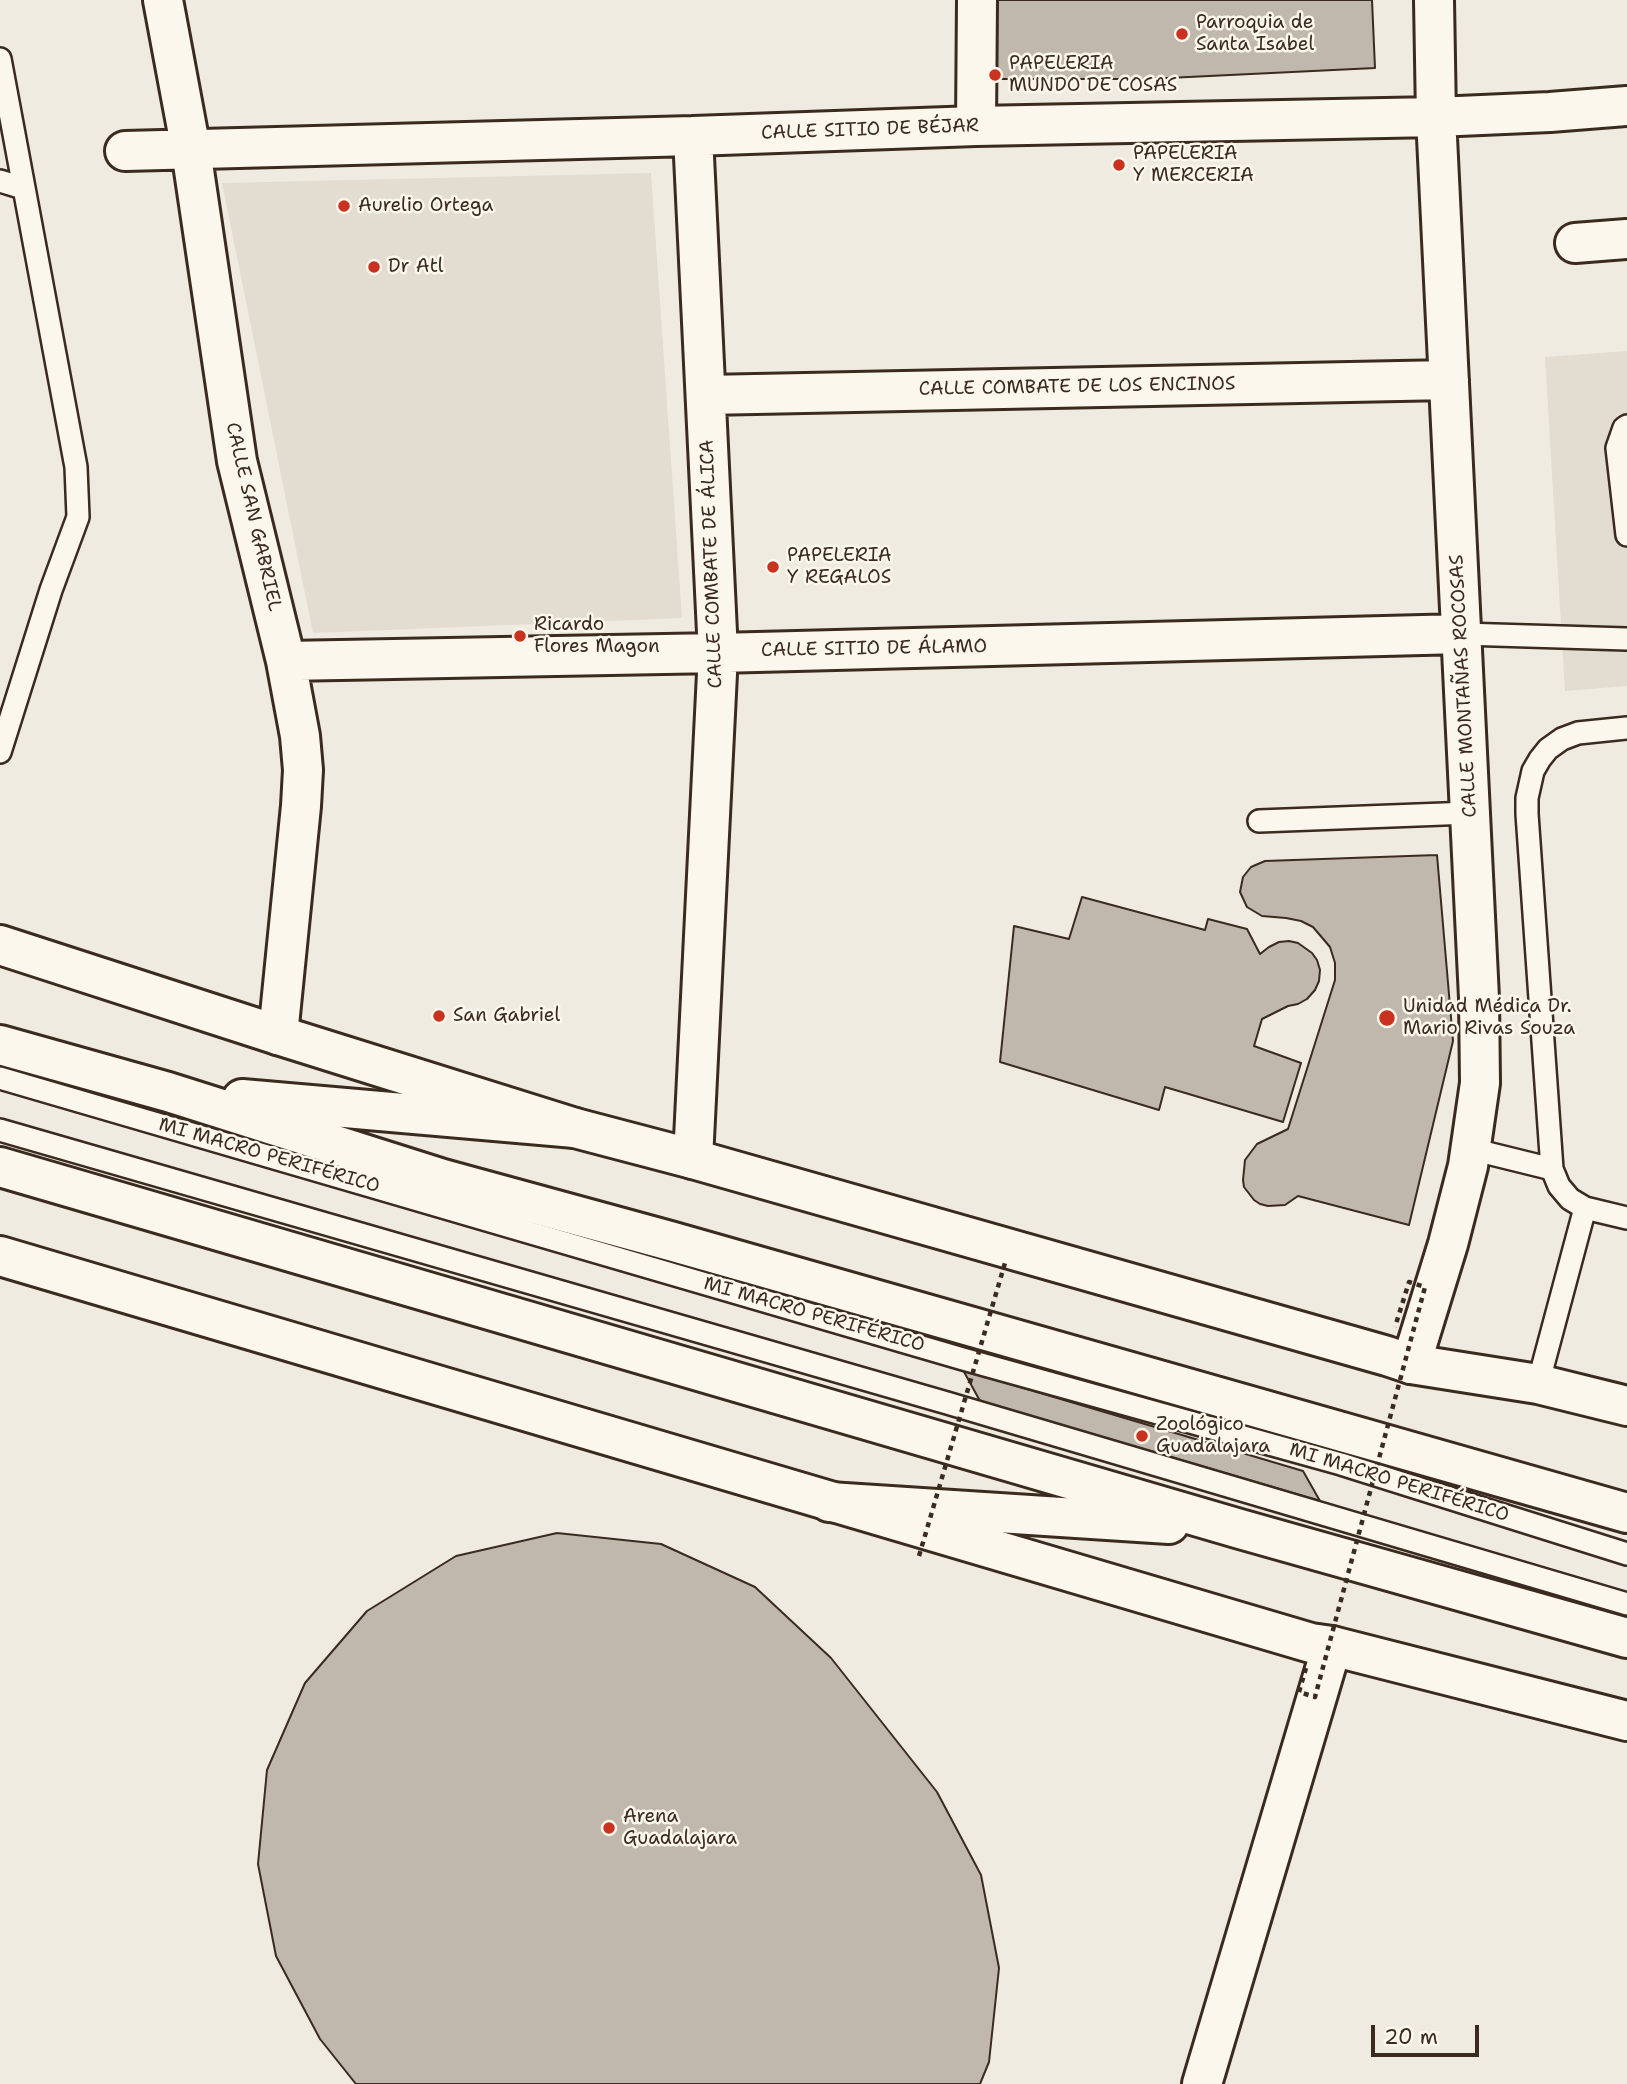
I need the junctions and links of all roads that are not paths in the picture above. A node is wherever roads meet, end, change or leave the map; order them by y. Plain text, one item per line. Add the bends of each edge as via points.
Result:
1 (163, 0) edge
2 (977, 0) edge
3 (1434, 0) edge
4 (0, 59) edge
5 (1627, 106) edge
6 (1436, 117) junction
7 (976, 126) junction
8 (693, 136) junction
9 (191, 149) junction
10 (125, 151) dead end
11 (0, 181) edge
12 (23, 188) junction
13 (1627, 239) edge
14 (1574, 243) dead end
15 (1449, 380) junction
16 (706, 395) junction
17 (1627, 426) edge
18 (1627, 535) edge
19 (1462, 634) junction
20 (1627, 639) edge
21 (718, 653) junction
22 (286, 661) junction
23 (1627, 728) edge
24 (0, 752) edge
25 (1470, 813) junction
26 (1259, 821) dead end
27 (0, 945) edge
28 (278, 1035) junction
29 (0, 1045) edge
30 (0, 1078) edge
31 (168, 1092) junction
32 (575, 1128) junction
33 (0, 1130) edge
34 (1471, 1149) junction
35 (693, 1159) junction
36 (0, 1167) edge
37 (1552, 1170) junction
38 (1585, 1208) junction
39 (1627, 1218) edge
40 (0, 1256) edge
41 (1411, 1364) junction
42 (1538, 1384) junction
43 (1627, 1406) edge
44 (829, 1502) junction
45 (1627, 1513) edge
46 (1240, 1529) junction
47 (1627, 1554) edge
48 (1627, 1604) edge
49 (1627, 1638) edge
50 (1319, 1657) junction
51 (1627, 1721) edge
52 (1202, 2084) edge

1 - 9 main road, CALLE SAN GABRIEL
2 - 7 main road
3 - 6 main road, CALLE MONTAÑAS ROCOSAS
4 - 12 lane
5 - 6 main road, CALLE SITIO DE BÉJAR
6 - 7 main road, CALLE SITIO DE BÉJAR
6 - 15 main road, CALLE MONTAÑAS ROCOSAS
7 - 8 main road, CALLE SITIO DE BÉJAR
8 - 9 main road, CALLE SITIO DE BÉJAR
8 - 16 main road, CALLE COMBATE DE ÁLICA
9 - 10 main road, CALLE SITIO DE BÉJAR
9 - 22 main road, CALLE SAN GABRIEL via 237,461
11 - 12 lane
12 - 24 lane via 76,467 78,517
13 - 14 main road
15 - 16 main road, CALLE COMBATE DE LOS ENCINOS
15 - 19 main road, CALLE MONTAÑAS ROCOSAS
16 - 21 main road, CALLE COMBATE DE ÁLICA
17 - 18 lane via 1617,448
19 - 20 lane
19 - 21 main road, CALLE SITIO DE ÁLAMO
19 - 25 main road, CALLE MONTAÑAS ROCOSAS
21 - 22 main road, CALLE SITIO DE ÁLAMO
21 - 35 main road, CALLE COMBATE DE ÁLICA
22 - 28 main road, CALLE SAN GABRIEL via 303,770
23 - 37 lane via 1562,739 1540,759 1527,798
25 - 26 lane
25 - 34 main road, CALLE MONTAÑAS ROCOSAS via 1480,1083
27 - 28 main road
28 - 32 main road
29 - 31 main road
30 - 47 lane, MI MACRO PERIFÉRICO via 1340,1464
31 - 32 main road
31 - 45 main road via 443,1179
32 - 35 main road
33 - 48 lane
34 - 37 lane
34 - 41 main road, CALLE MONTAÑAS ROCOSAS
35 - 41 main road
36 - 46 main road
37 - 38 lane via 1570,1199
38 - 39 lane
38 - 42 lane
40 - 44 main road
41 - 42 main road
42 - 43 main road
44 - 46 main road
44 - 50 main road via 1311,1643
46 - 49 main road
50 - 51 main road
50 - 52 main road

